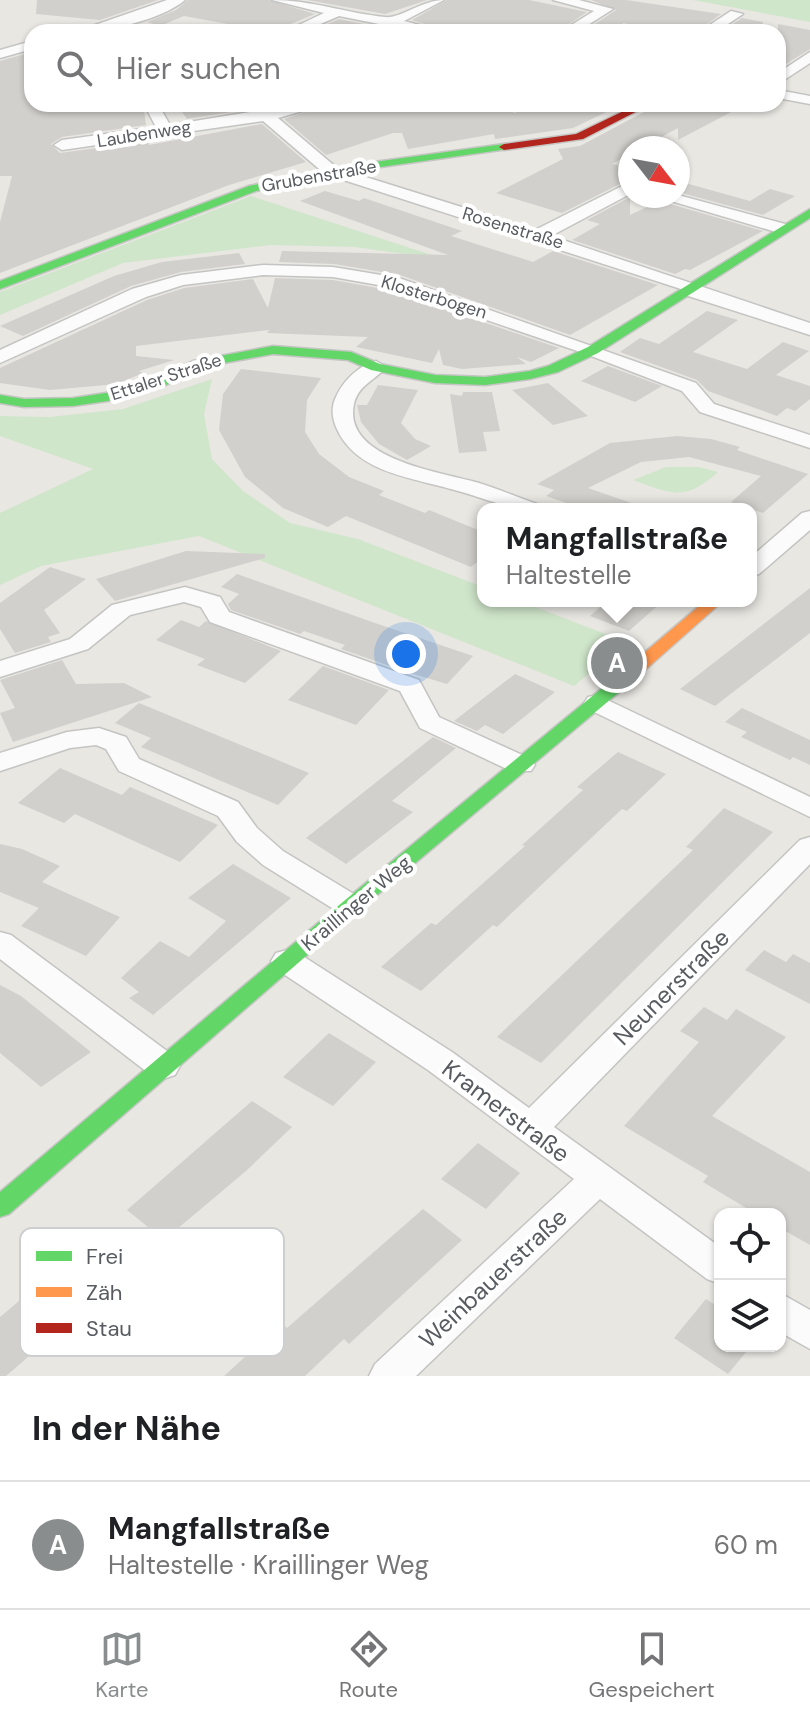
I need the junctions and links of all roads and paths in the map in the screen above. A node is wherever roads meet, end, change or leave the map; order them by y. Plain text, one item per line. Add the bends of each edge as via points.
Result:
1 (179, 0) edge
2 (278, 0) edge
3 (438, 0) edge
4 (559, 0) edge
5 (301, 2) edge
6 (337, 12) junction
7 (736, 14) dead end
8 (391, 22) junction
9 (114, 24) edge
10 (309, 24) edge
11 (401, 24) edge
12 (581, 24) edge
13 (719, 24) edge
14 (24, 47) edge
15 (0, 54) edge
16 (810, 56) edge
17 (786, 74) edge
18 (786, 96) edge
19 (810, 100) edge
20 (155, 112) edge
21 (284, 112) edge
22 (630, 112) edge
23 (266, 116) junction
24 (166, 131) junction
25 (62, 145) dead end
26 (331, 171) junction
27 (618, 193) edge
28 (690, 204) edge
29 (810, 213) edge
30 (783, 229) junction
31 (537, 236) junction
32 (0, 285) edge
33 (691, 288) junction
34 (810, 329) edge
35 (593, 350) junction
36 (0, 357) edge
37 (376, 367) junction
38 (0, 399) edge
39 (810, 442) edge
40 (513, 503) edge
41 (806, 526) edge
42 (757, 564) edge
43 (708, 607) edge
44 (0, 669) edge
45 (597, 703) junction
46 (0, 762) edge
47 (521, 765) junction
48 (808, 803) edge
49 (810, 847) edge
50 (351, 906) junction
51 (0, 943) edge
52 (287, 961) junction
53 (163, 1066) junction
54 (532, 1127) junction
55 (597, 1180) junction
56 (0, 1207) edge
57 (714, 1264) edge
58 (389, 1376) edge

1 - 9 street
2 - 5 street
3 - 8 street
4 - 12 street via 606,9
5 - 6 street
6 - 8 street
6 - 10 street
7 - 13 street
8 - 11 street
14 - 15 street
16 - 17 street
18 - 19 street
20 - 24 street
21 - 23 street, Laubenweg
22 - 26 street, Grubenstraße via 579,137
23 - 24 street, Laubenweg
23 - 26 street
24 - 25 street, Laubenweg
26 - 31 street, Rosenstraße
26 - 32 street, Grubenstraße via 253,188
27 - 31 street
28 - 30 street
29 - 30 street, Ettaler Straße
30 - 33 street, Ettaler Straße
31 - 33 street, Rosenstraße
33 - 34 street, Rosenstraße
33 - 35 street, Ettaler Straße
35 - 36 street, Klosterbogen via 393,282 333,272 263,270 155,287
35 - 37 street, Ettaler Straße via 553,369 485,381 419,377
35 - 39 street, Klosterbogen via 689,387 707,408
37 - 38 street, Ettaler Straße via 351,356 273,350 198,364 121,395 61,402
37 - 40 street via 345,395 342,413 356,443 397,467
41 - 42 street
43 - 45 street, Kraillinger Weg
44 - 47 street via 79,644 121,610 185,594 211,602 219,617 410,686 429,722
45 - 47 street, Kraillinger Weg
45 - 48 street
46 - 50 street via 67,740 99,736 116,743 129,765 228,809 273,858
47 - 50 street, Kraillinger Weg
49 - 54 street, Neunerstraße
50 - 52 street, Kraillinger Weg
51 - 53 street
52 - 53 street, Kraillinger Weg
52 - 54 street, Kramerstraße
53 - 56 street, Kraillinger Weg
54 - 55 street, Kramerstraße
55 - 57 street, Kramerstraße
55 - 58 street, Weinbauerstraße

